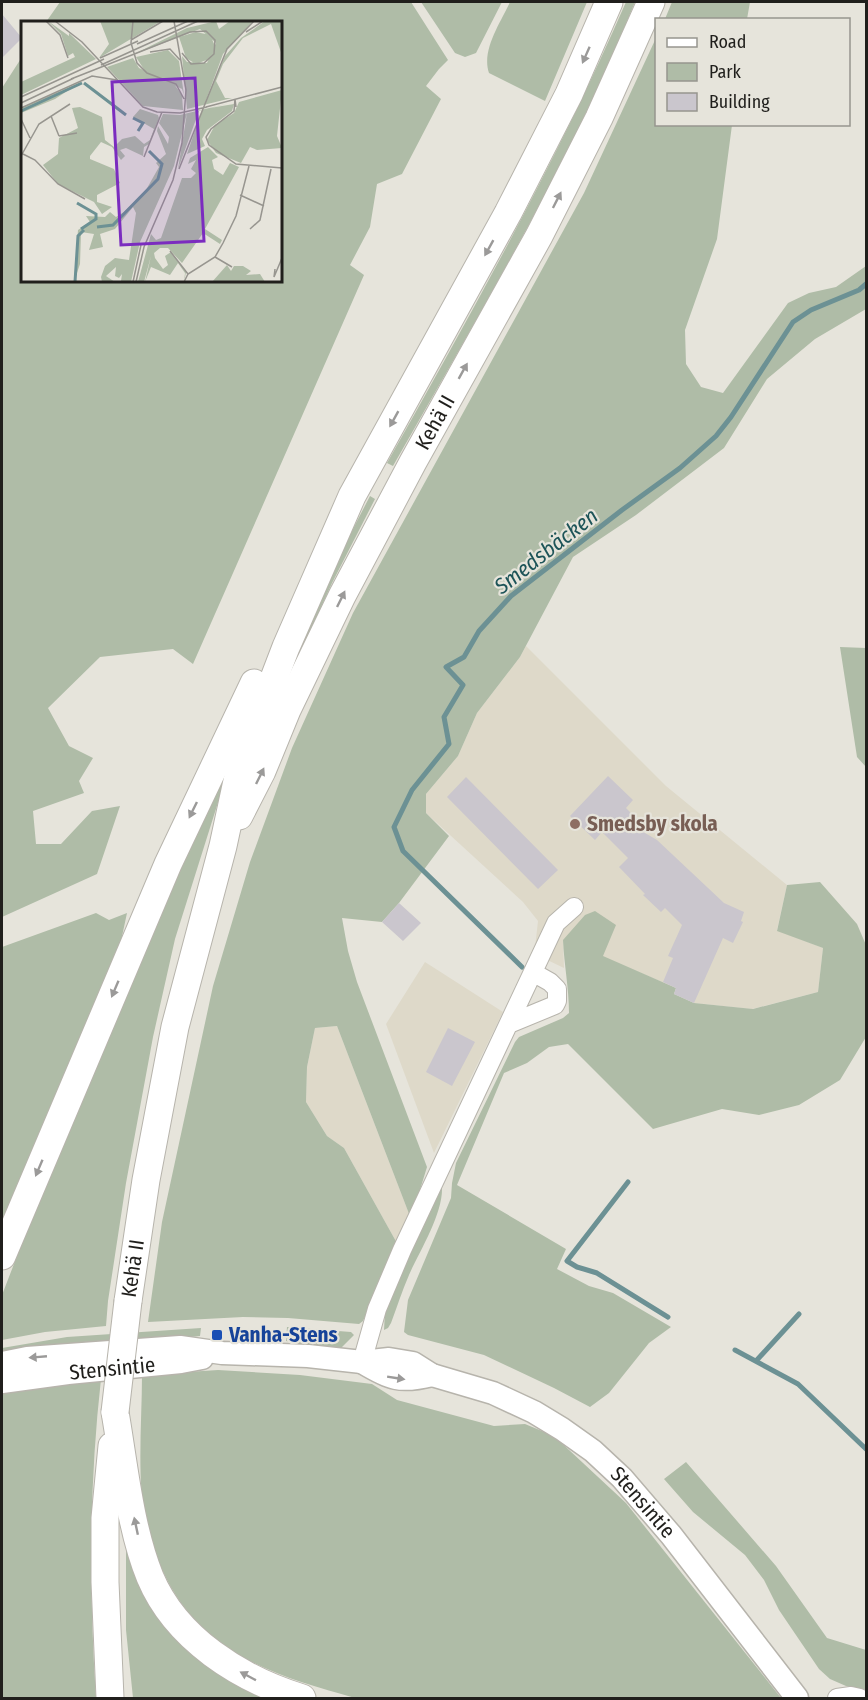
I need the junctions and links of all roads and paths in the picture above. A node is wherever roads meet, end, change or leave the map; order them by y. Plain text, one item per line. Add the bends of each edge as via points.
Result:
1 (609, 2) edge
2 (651, 2) edge
3 (352, 496) junction
4 (223, 846) junction
5 (574, 907) dead end
6 (534, 973) junction
7 (509, 1024) junction
8 (2, 1256) edge
9 (222, 1353) junction
10 (2, 1362) edge
11 (362, 1362) junction
12 (2, 1382) edge
13 (115, 1412) junction
14 (110, 1698) edge
15 (302, 1698) edge
16 (798, 1698) edge
17 (837, 1698) edge
18 (860, 1698) edge

1 -> 3 highway, Kehä II via 569,94 508,213
4 -> 2 highway, Kehä II via 342,596 539,236 599,118
3 - 4 highway, Kehä II via 286,647 240,767
3 -> 8 highway via 303,577 168,864
4 - 13 highway, Kehä II, bridge via 175,1027 146,1180
5 - 6 street via 556,923
6 - 7 street
6 - 7 street via 557,988 557,1001
7 - 11 street via 407,1239 381,1299
9 -> 10 main road, Stensintie via 180,1347
9 - 11 main road, Stensintie
9 - 12 main road, Stensintie via 181,1362
11 - 16 main road, Stensintie via 389,1359 413,1363 432,1375 493,1393 534,1412 592,1451 622,1478 671,1535
13 - 14 highway, Kehä II via 105,1518
15 -> 13 highway via 278,1691 226,1664 200,1644 163,1601 150,1577 137,1532
17 - 18 street

